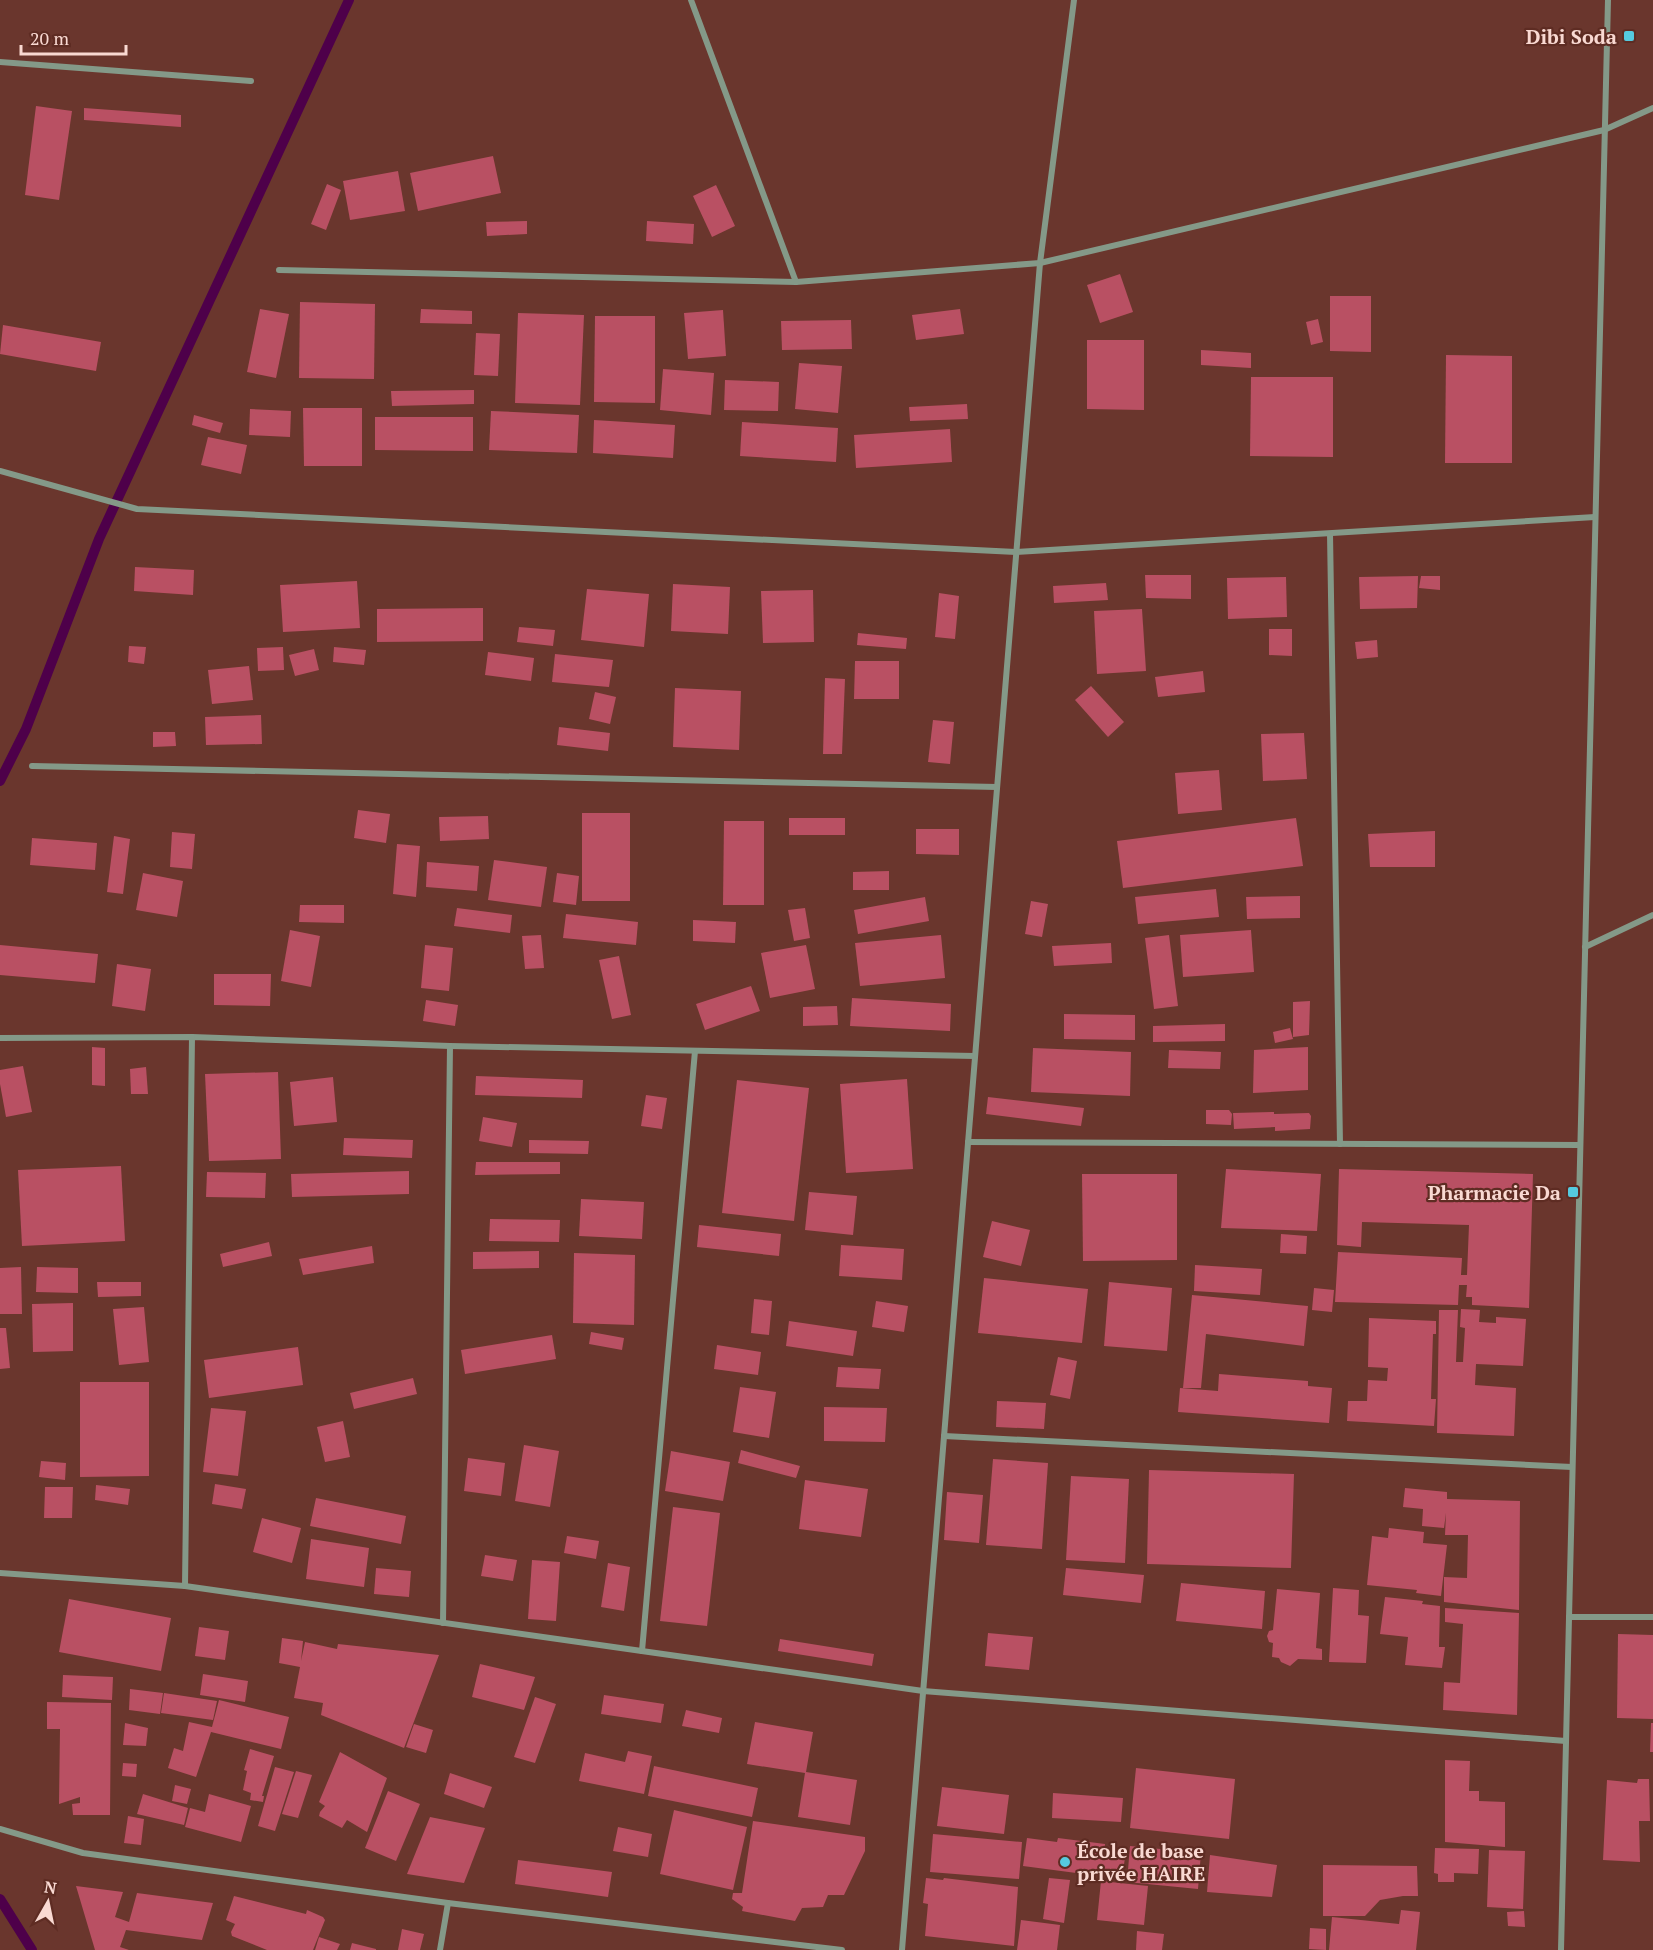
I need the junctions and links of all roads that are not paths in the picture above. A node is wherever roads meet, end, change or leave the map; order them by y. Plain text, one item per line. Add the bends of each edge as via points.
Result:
1 (691, 0) edge
2 (1074, 0) edge
3 (1608, 0) edge
4 (0, 62) edge
5 (251, 81) dead end
6 (1653, 108) edge
7 (1604, 130) junction
8 (1040, 263) junction
9 (279, 270) dead end
10 (796, 282) junction
11 (0, 471) edge
12 (1595, 517) junction
13 (1330, 534) junction
14 (1016, 552) junction
15 (32, 766) dead end
16 (997, 787) junction
17 (1653, 915) edge
18 (1585, 947) junction
19 (192, 1037) junction
20 (0, 1038) edge
21 (450, 1046) junction
22 (695, 1051) junction
23 (975, 1056) junction
24 (968, 1142) junction
25 (1340, 1144) junction
26 (1580, 1145) junction
27 (944, 1436) junction
28 (1572, 1467) junction
29 (0, 1573) edge
30 (185, 1586) junction
31 (1569, 1617) junction
32 (1653, 1617) edge
33 (443, 1623) junction
34 (642, 1651) junction
35 (923, 1691) junction
36 (1566, 1741) junction
37 (0, 1829) edge
38 (448, 1903) junction
39 (440, 1950) edge
40 (842, 1950) edge
41 (902, 1950) edge
42 (1561, 1950) edge

1 - 10 street
2 - 8 street
3 - 7 street
4 - 5 street
6 - 7 street
7 - 8 street
7 - 12 street
8 - 10 street
8 - 14 street
9 - 10 street
11 - 14 street via 137,509
12 - 13 street
12 - 18 street
13 - 14 street
13 - 25 street
14 - 16 street
15 - 16 street
16 - 23 street
17 - 18 street
18 - 26 street
19 - 20 street
19 - 21 street
19 - 30 street
21 - 22 street
21 - 33 street
22 - 23 street
22 - 34 street
23 - 24 street
24 - 25 street
24 - 27 street
25 - 26 street
26 - 28 street
27 - 28 street
27 - 35 street
28 - 31 street
29 - 30 street
30 - 33 street
31 - 32 street
31 - 36 street
33 - 34 street
34 - 35 street
35 - 36 street
35 - 41 street
36 - 42 street
37 - 38 street via 83,1853
38 - 39 street
38 - 40 street

